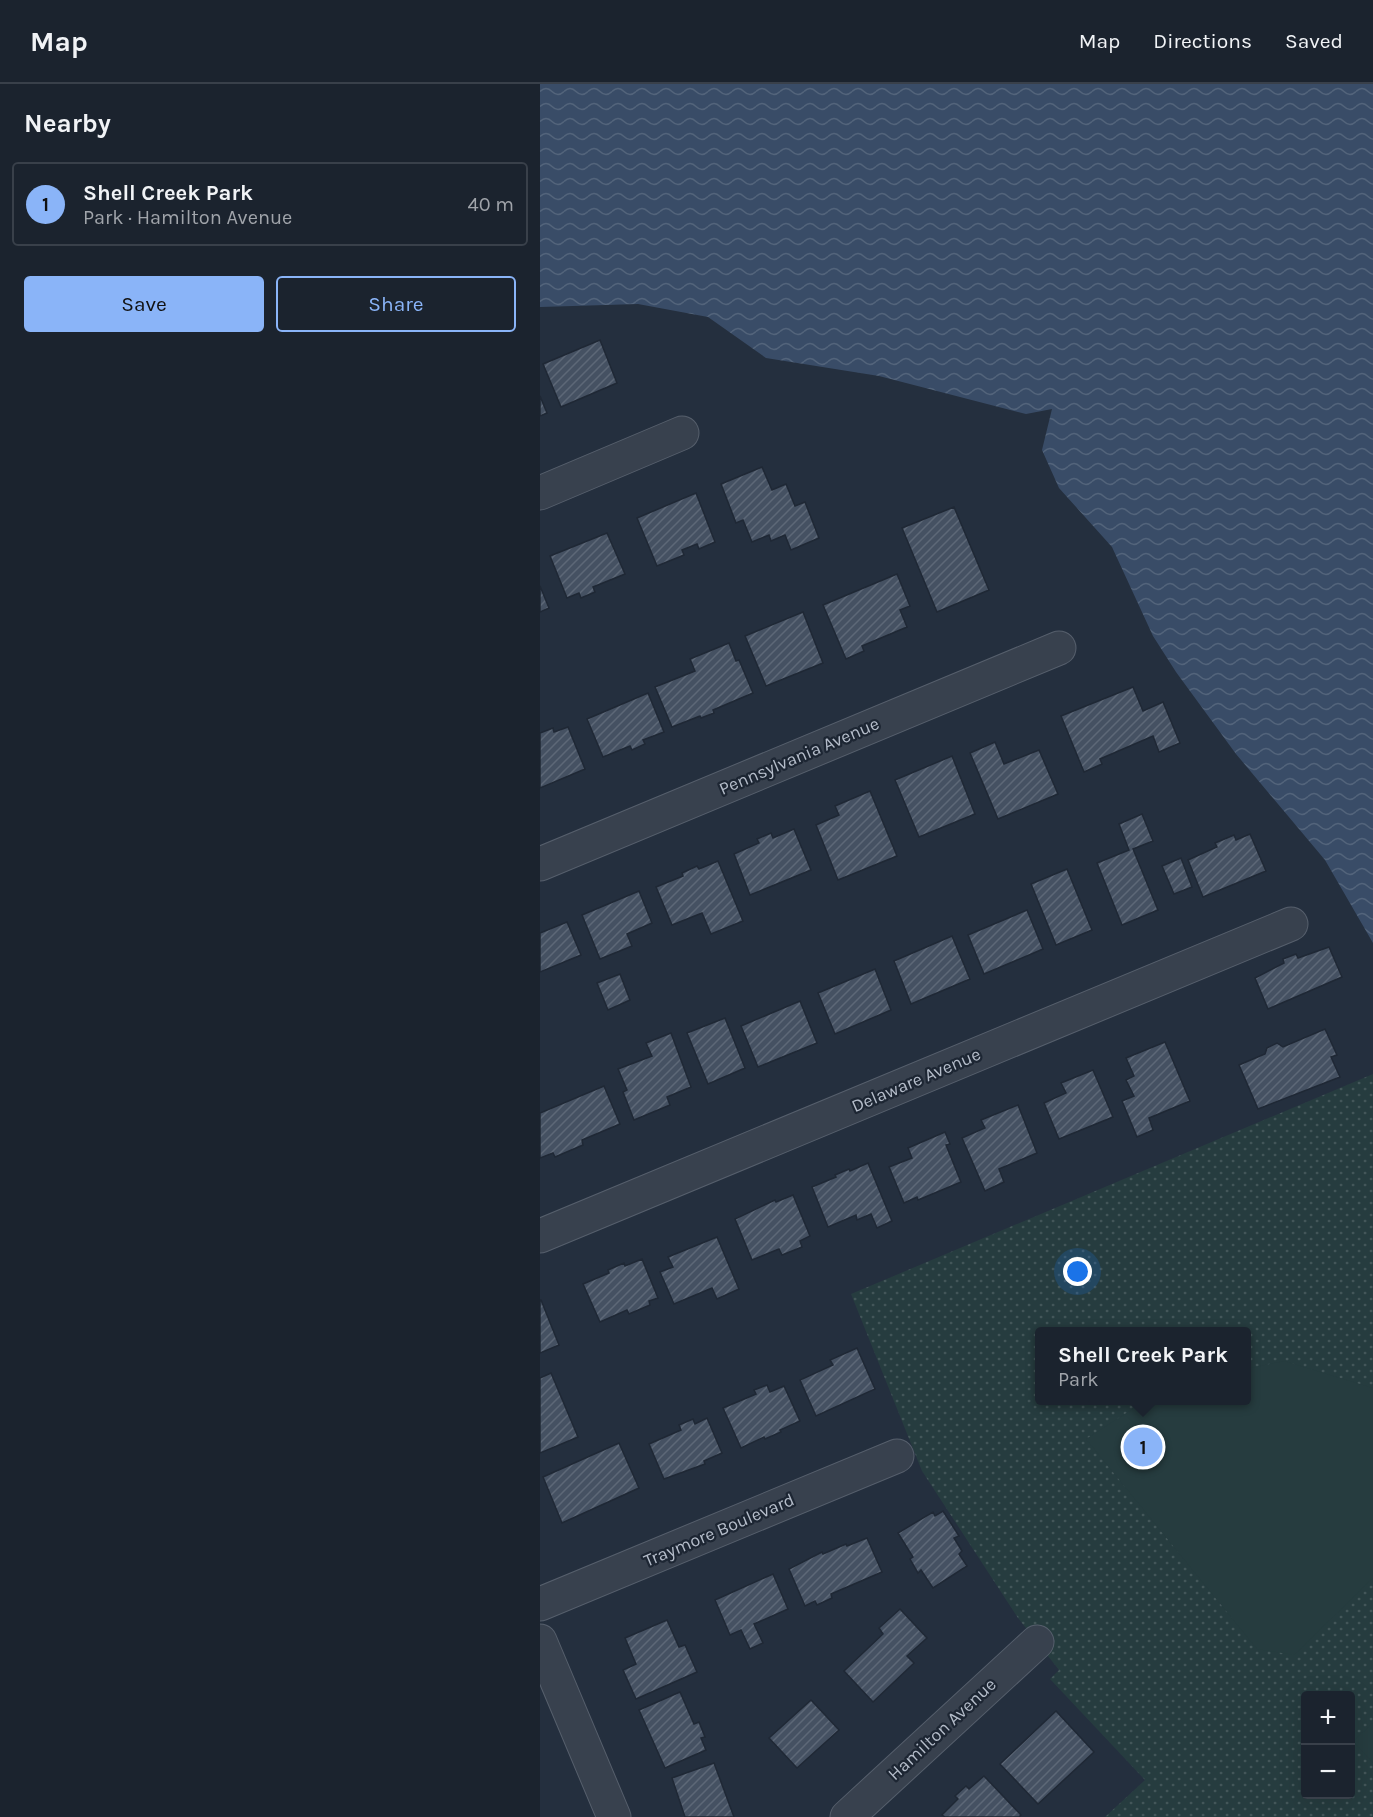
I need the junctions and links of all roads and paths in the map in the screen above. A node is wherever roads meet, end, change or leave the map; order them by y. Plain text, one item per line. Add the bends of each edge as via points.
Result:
1 (682, 433) dead end
2 (540, 493) edge
3 (1059, 648) dead end
4 (540, 864) edge
5 (1291, 924) dead end
6 (540, 1236) edge
7 (897, 1456) dead end
8 (540, 1604) edge
9 (540, 1641) edge
10 (1037, 1642) dead end
11 (614, 1817) edge
12 (847, 1817) edge

1 - 2 street
3 - 4 street, Pennsylvania Avenue
5 - 6 street, Delaware Avenue
7 - 8 street, Traymore Boulevard
9 - 11 street
10 - 12 street, Hamilton Avenue

